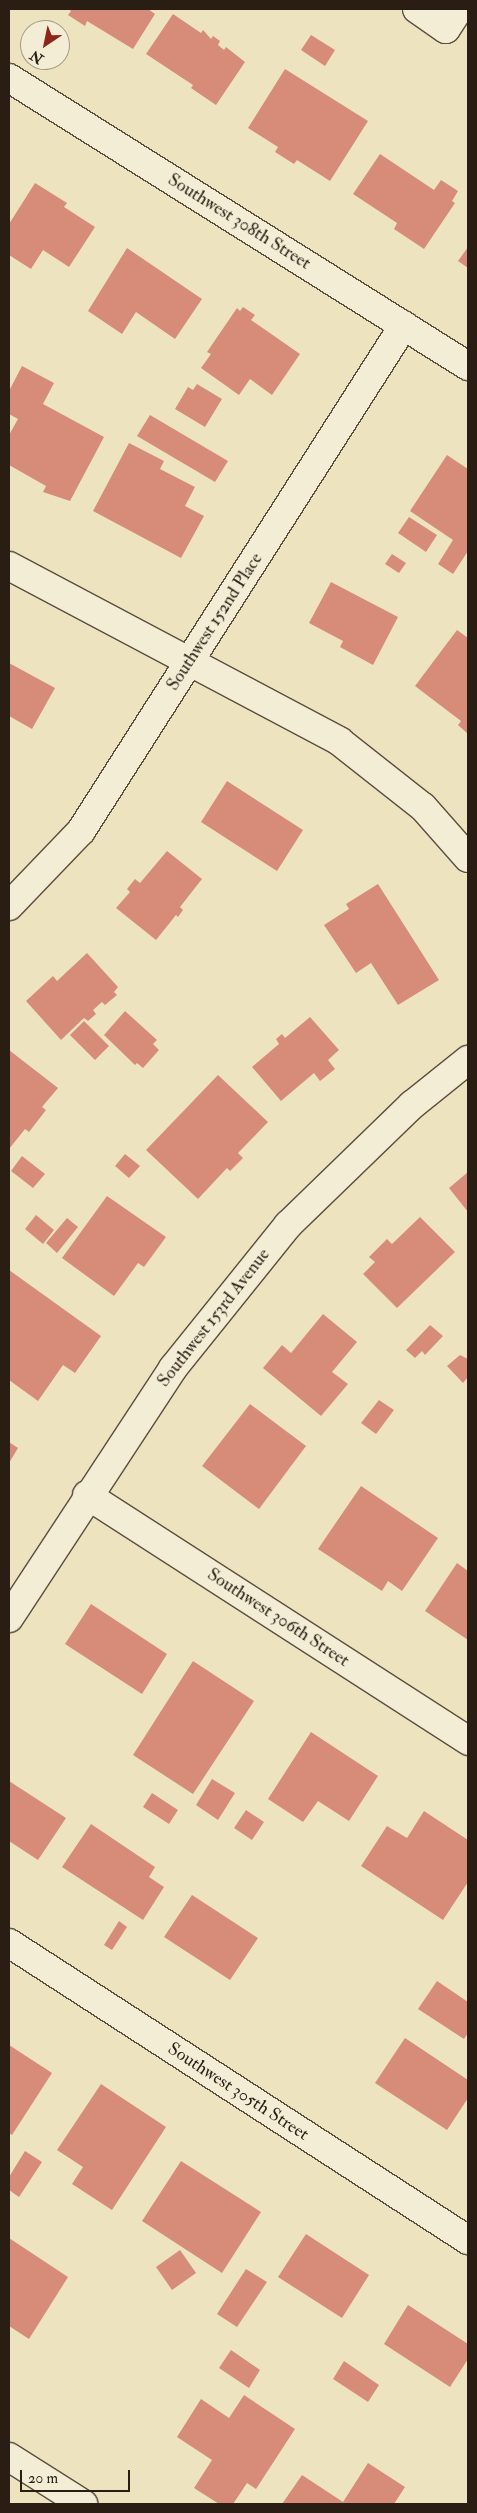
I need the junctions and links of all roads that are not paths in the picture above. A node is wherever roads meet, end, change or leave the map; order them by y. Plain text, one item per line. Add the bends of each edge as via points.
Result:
1 (417, 9) edge
2 (459, 9) edge
3 (9, 78) edge
4 (404, 325) junction
5 (468, 366) edge
6 (9, 566) edge
7 (190, 663) junction
8 (468, 858) edge
9 (9, 906) edge
10 (468, 1060) edge
11 (87, 1495) junction
12 (9, 1618) edge
13 (468, 1741) edge
14 (9, 1943) edge
15 (468, 2240) edge
16 (9, 2457) edge
17 (83, 2504) edge

1 - 2 street via 446,28
3 - 4 street, Southwest 308th Street
4 - 5 street, Southwest 308th Street
4 - 7 street, Southwest 152nd Place
6 - 7 street
7 - 8 street via 339,741 424,807
7 - 9 street, Southwest 152nd Place via 81,831
10 - 11 street, Southwest 153rd Avenue via 412,1105 288,1225 173,1368
11 - 12 street, Southwest 153rd Avenue
11 - 13 street, Southwest 306th Street
14 - 15 street, Southwest 305th Street
16 - 17 street

